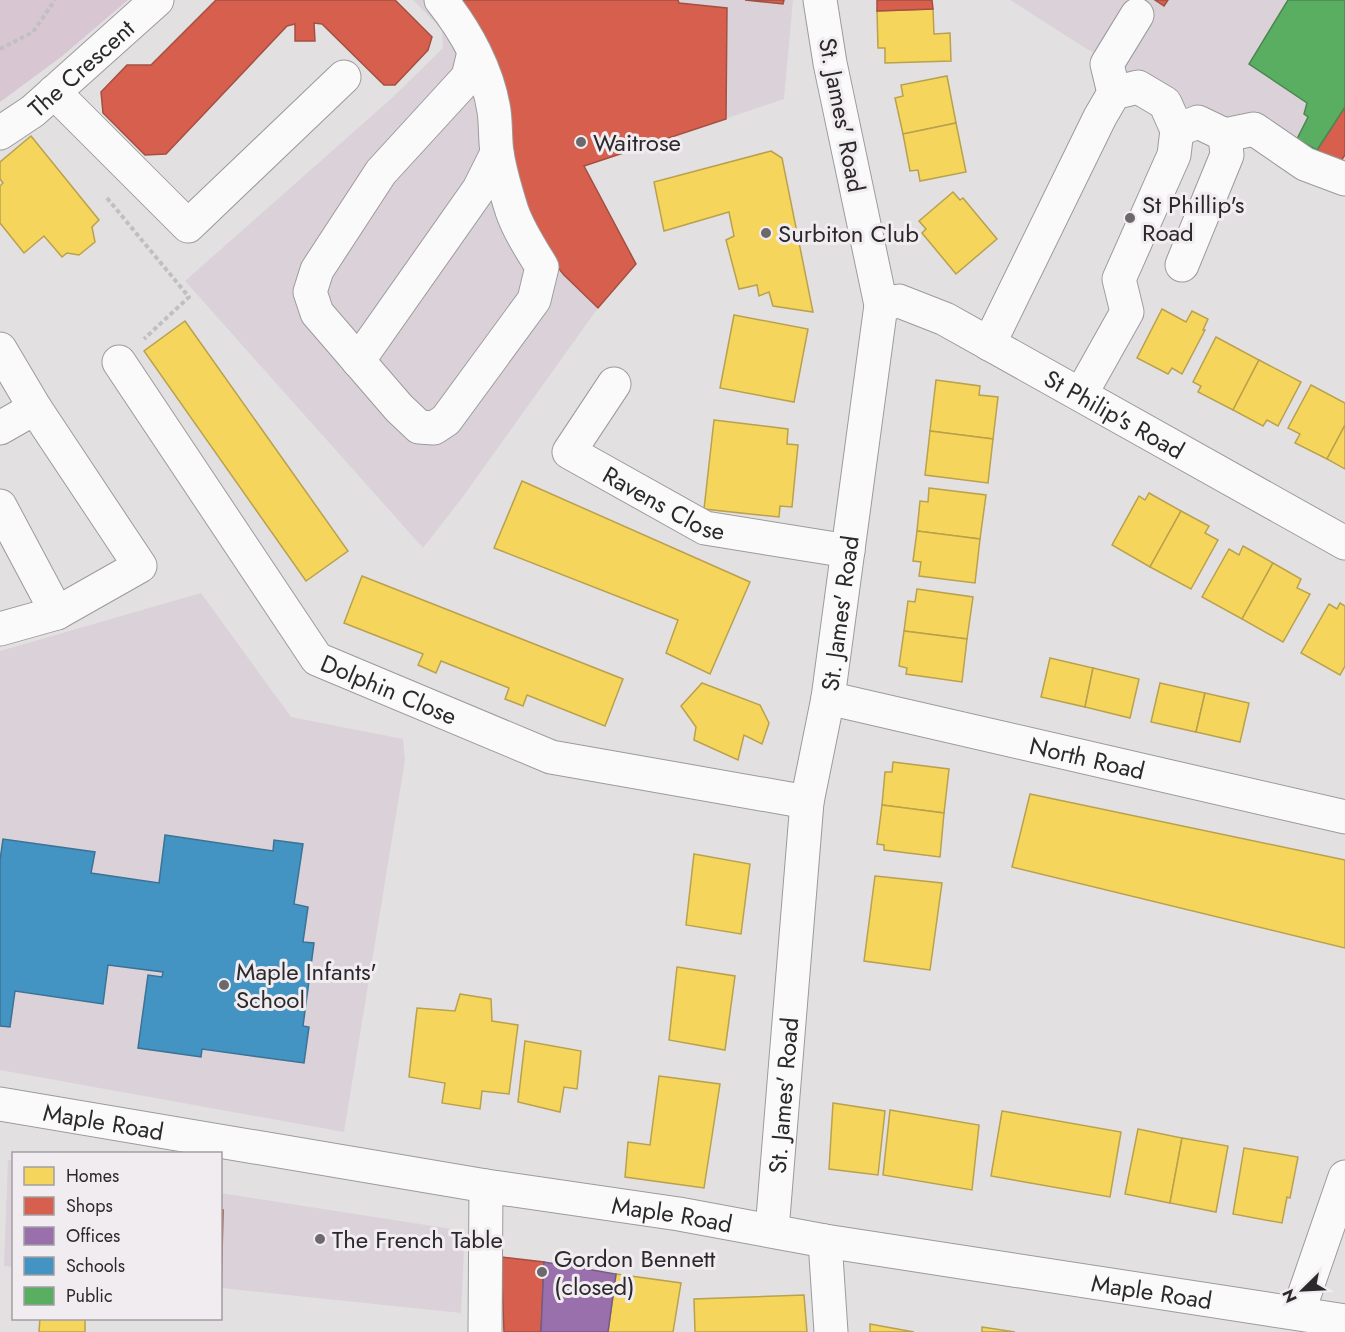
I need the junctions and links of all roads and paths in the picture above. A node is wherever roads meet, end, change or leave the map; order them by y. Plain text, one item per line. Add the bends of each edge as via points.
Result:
1 (55, 0) edge
2 (157, 0) edge
3 (441, 0) edge
4 (820, 0) edge
5 (1137, 15) dead end
6 (0, 49) edge
7 (474, 52) junction
8 (344, 77) dead end
9 (54, 92) junction
10 (1114, 93) junction
11 (1177, 130) junction
12 (0, 133) edge
13 (1225, 135) junction
14 (497, 153) junction
15 (1345, 179) edge
16 (100, 190) dead end
17 (1182, 265) dead end
18 (881, 305) junction
19 (989, 344) junction
20 (0, 349) edge
21 (358, 361) junction
22 (119, 362) joint
23 (614, 384) dead end
24 (1081, 394) junction
25 (35, 408) junction
26 (0, 428) edge
27 (0, 506) edge
28 (1345, 543) edge
29 (848, 551) junction
30 (57, 613) junction
31 (0, 629) edge
32 (828, 698) junction
33 (807, 802) junction
34 (1345, 817) edge
35 (0, 1104) edge
36 (1345, 1177) edge
37 (486, 1186) junction
38 (772, 1230) junction
39 (825, 1241) junction
40 (1345, 1321) edge
41 (1300, 1322) edge
42 (485, 1332) edge
43 (831, 1332) edge

1 - 6 path via 33,32
2 - 9 street, The Crescent
3 - 7 street via 460,23
4 - 18 street, St. James' Road
5 - 10 street via 1107,64
7 - 14 street via 494,110
7 - 21 street via 468,77 381,172 317,270 310,292 317,313
8 - 9 street via 188,226
9 - 12 street, The Crescent
10 - 11 street via 1138,87 1165,103
10 - 19 street
11 - 13 street via 1198,122
11 - 24 street via 1174,155 1119,279 1127,312
13 - 15 street via 1254,129 1305,164
13 - 17 street via 1227,155
14 - 21 street via 479,189
14 - 21 street via 519,229 542,267 534,300 446,420 434,428 419,428
16 - 22 path via 189,297
18 - 19 street, St Philip's Road via 899,301 945,319
18 - 29 street, St. James' Road
19 - 24 street, St Philip's Road
20 - 25 street
22 - 33 street, Dolphin Close via 317,659 551,758
23 - 29 street, Ravens Close via 569,452 705,528
24 - 28 street, St Philip's Road
25 - 26 street
25 - 30 street via 140,566
27 - 30 street
29 - 32 street, St. James' Road
30 - 31 street
32 - 33 street, St. James' Road
32 - 34 street, North Road
33 - 38 street, St. James' Road
35 - 37 street, Maple Road
36 - 41 street
37 - 38 street, Maple Road
37 - 42 street
38 - 39 street, Maple Road
39 - 41 street, Maple Road
39 - 43 street
40 - 41 street, Maple Road

